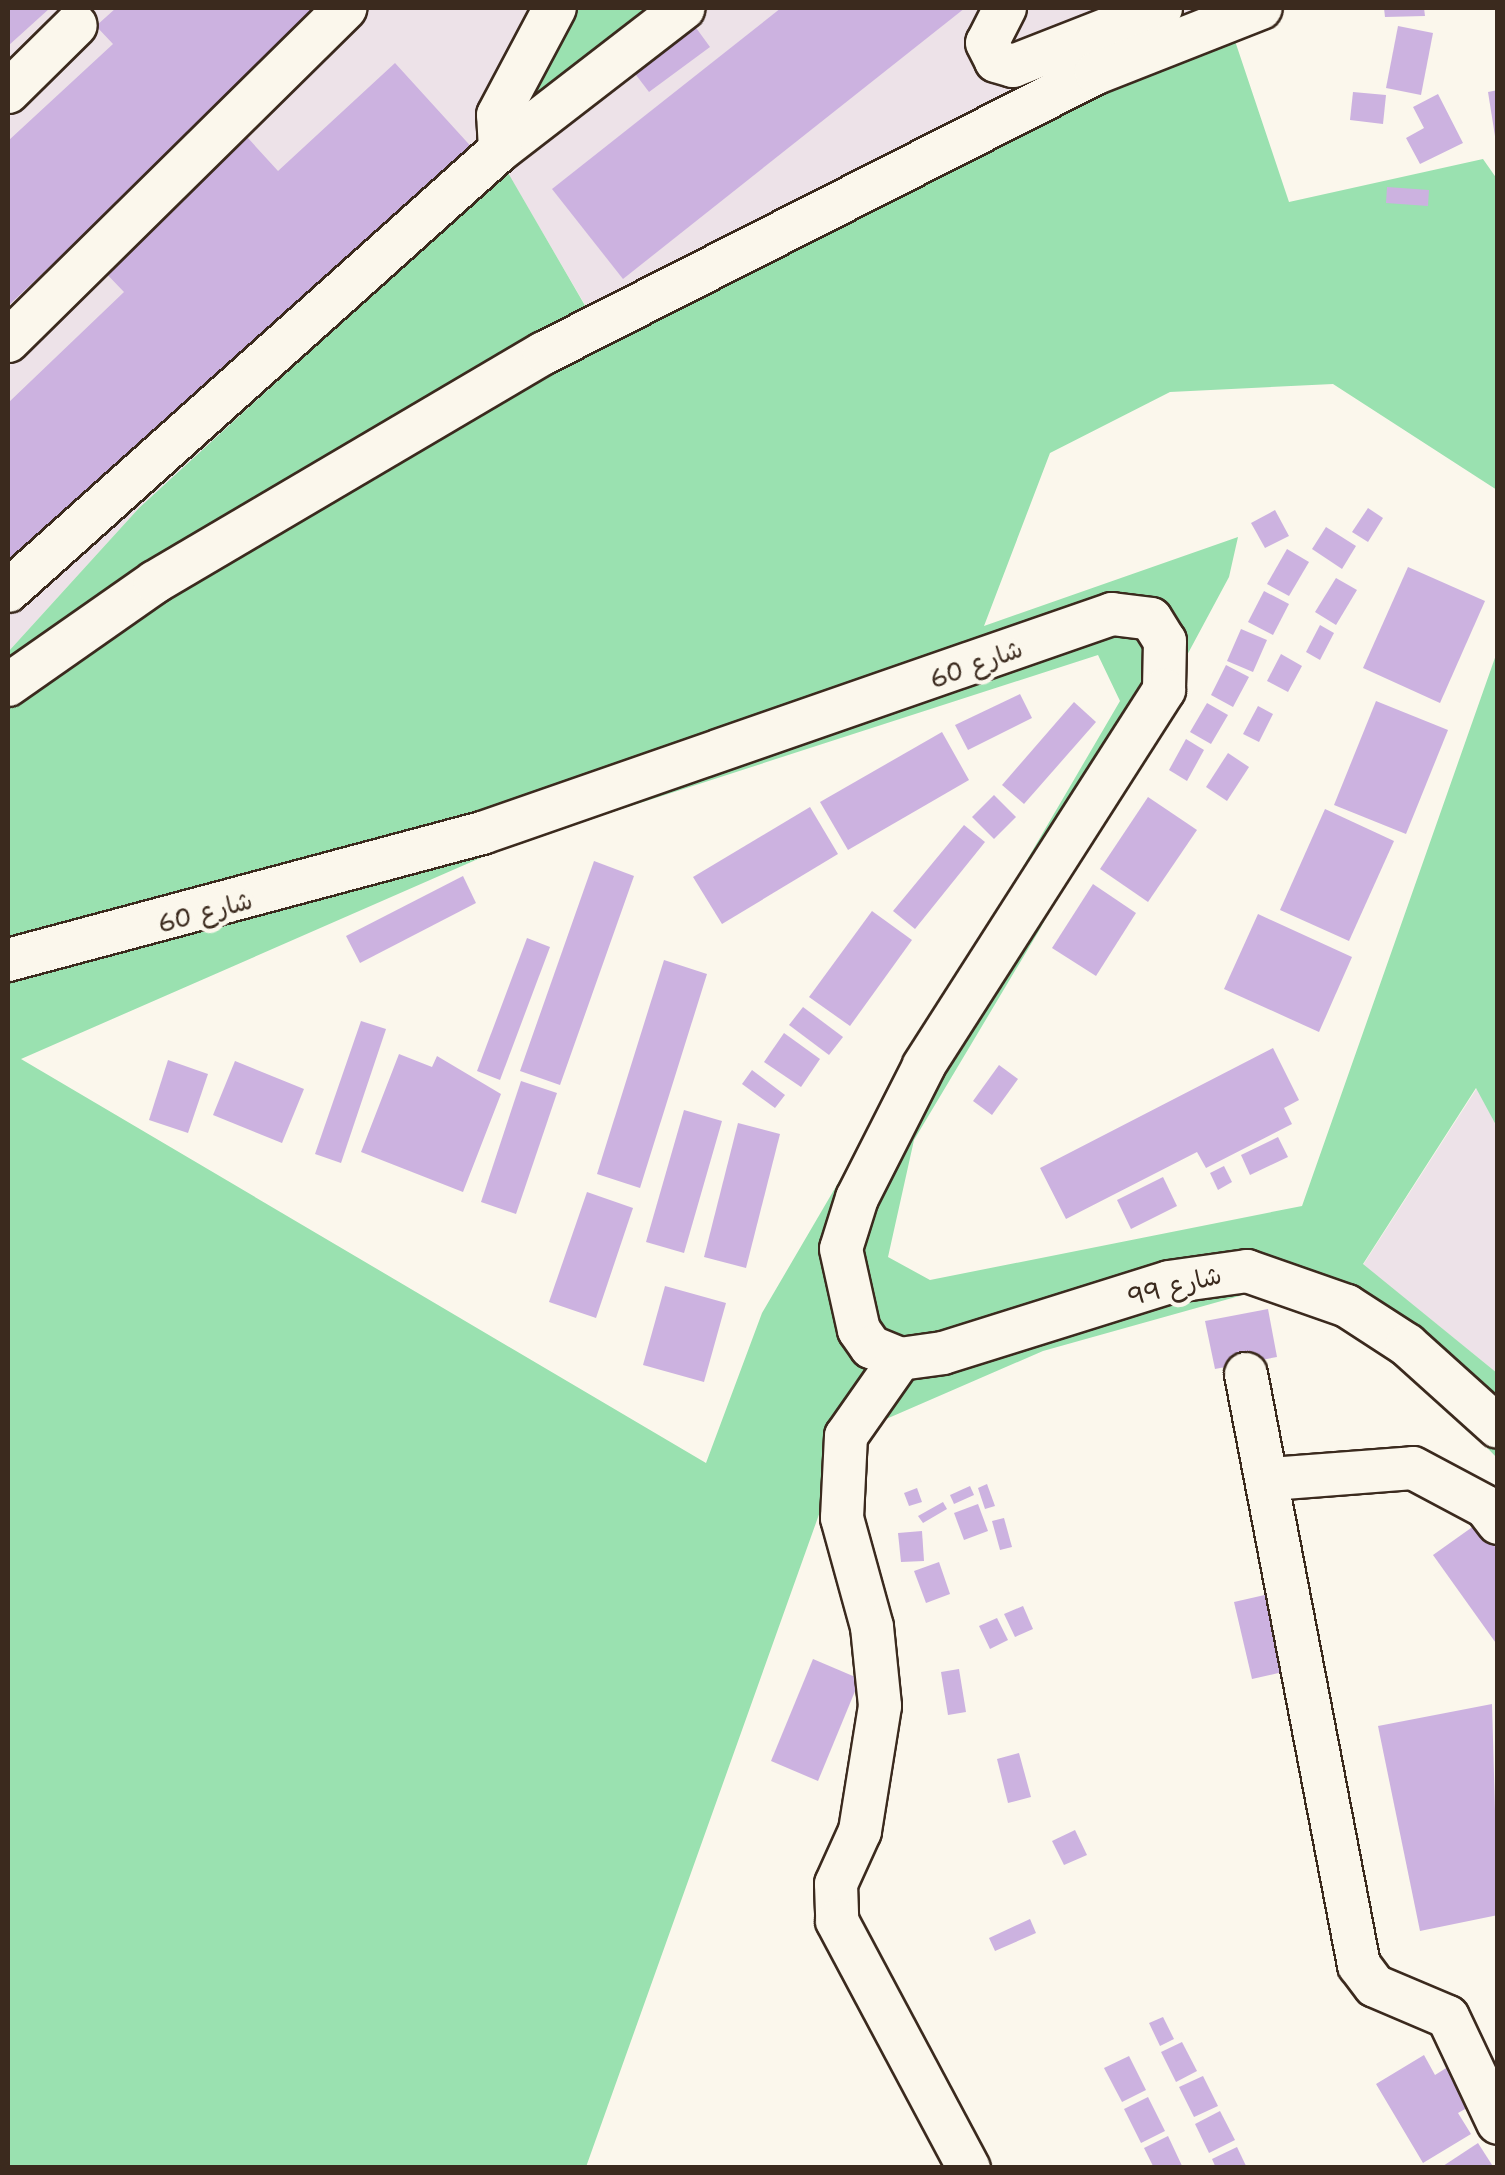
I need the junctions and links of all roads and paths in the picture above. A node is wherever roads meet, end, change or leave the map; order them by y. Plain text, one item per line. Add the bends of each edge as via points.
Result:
1 (346, 8) edge
2 (554, 8) edge
3 (684, 8) edge
4 (1005, 8) edge
5 (1161, 8) edge
6 (1261, 8) edge
7 (76, 26) dead end
8 (8, 92) edge
9 (500, 150) junction
10 (8, 341) edge
11 (8, 591) edge
12 (8, 685) edge
13 (8, 960) edge
14 (886, 1353) junction
15 (1246, 1374) dead end
16 (1498, 1426) edge
17 (1271, 1479) junction
18 (1498, 1523) edge
19 (1498, 2123) edge
20 (969, 2168) edge

1 - 10 street
2 - 9 street via 498,115
3 - 9 street
4 - 5 street via 986,44 996,61 1014,66
6 - 12 street via 1096,73 544,353 155,582
7 - 8 street
9 - 11 street
13 - 14 street, شارع 60 via 482,833 1112,614 1151,619 1166,641 1164,690 924,1066 857,1198 840,1249 843,1282
14 - 16 street, شارع 99 via 1012,1336 1169,1282 1247,1271 1347,1306 1407,1344
14 - 20 street via 846,1436 842,1518 872,1626 880,1706 860,1831 836,1884 837,1921
15 - 17 street
17 - 18 street via 1413,1468 1486,1506
17 - 19 street via 1359,1965 1376,1986 1448,2017

